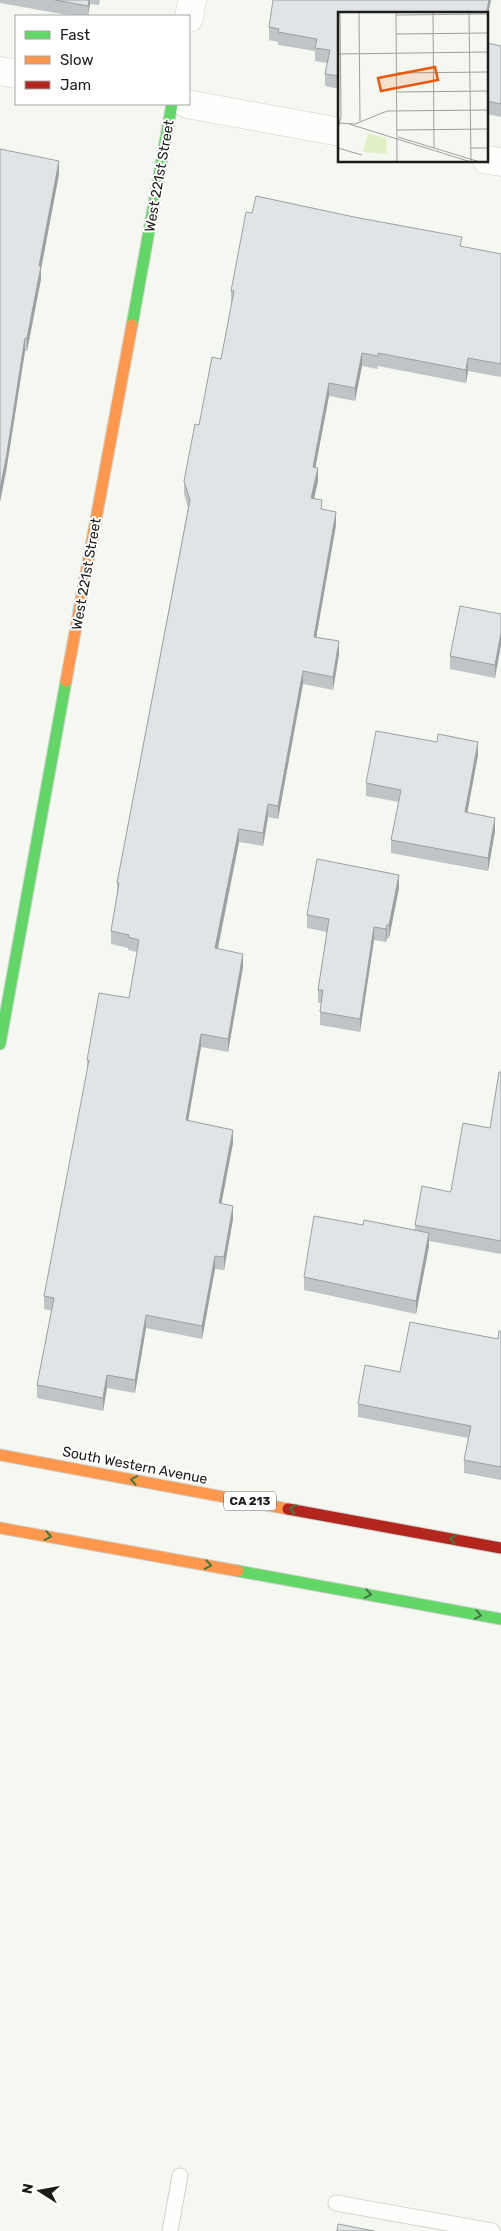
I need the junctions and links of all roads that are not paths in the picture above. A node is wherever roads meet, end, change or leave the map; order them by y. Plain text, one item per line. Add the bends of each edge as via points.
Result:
1 (192, 0) edge
2 (190, 15) edge
3 (0, 71) edge
4 (15, 74) edge
5 (172, 105) edge
6 (190, 105) edge
7 (338, 132) edge
8 (488, 160) edge
9 (501, 162) edge
10 (0, 1044) edge
11 (0, 1455) edge
12 (0, 1528) edge
13 (501, 1548) edge
14 (501, 1619) edge
15 (180, 2176) dead end
16 (336, 2203) dead end
17 (170, 2231) edge
18 (492, 2231) edge

1 - 2 street
3 - 4 street
5 - 10 main road, West 221st Street
6 - 7 street
8 - 9 street
13 -> 11 main road, South Western Avenue / CA 213
12 -> 14 main road
15 - 17 lane
16 - 18 lane

